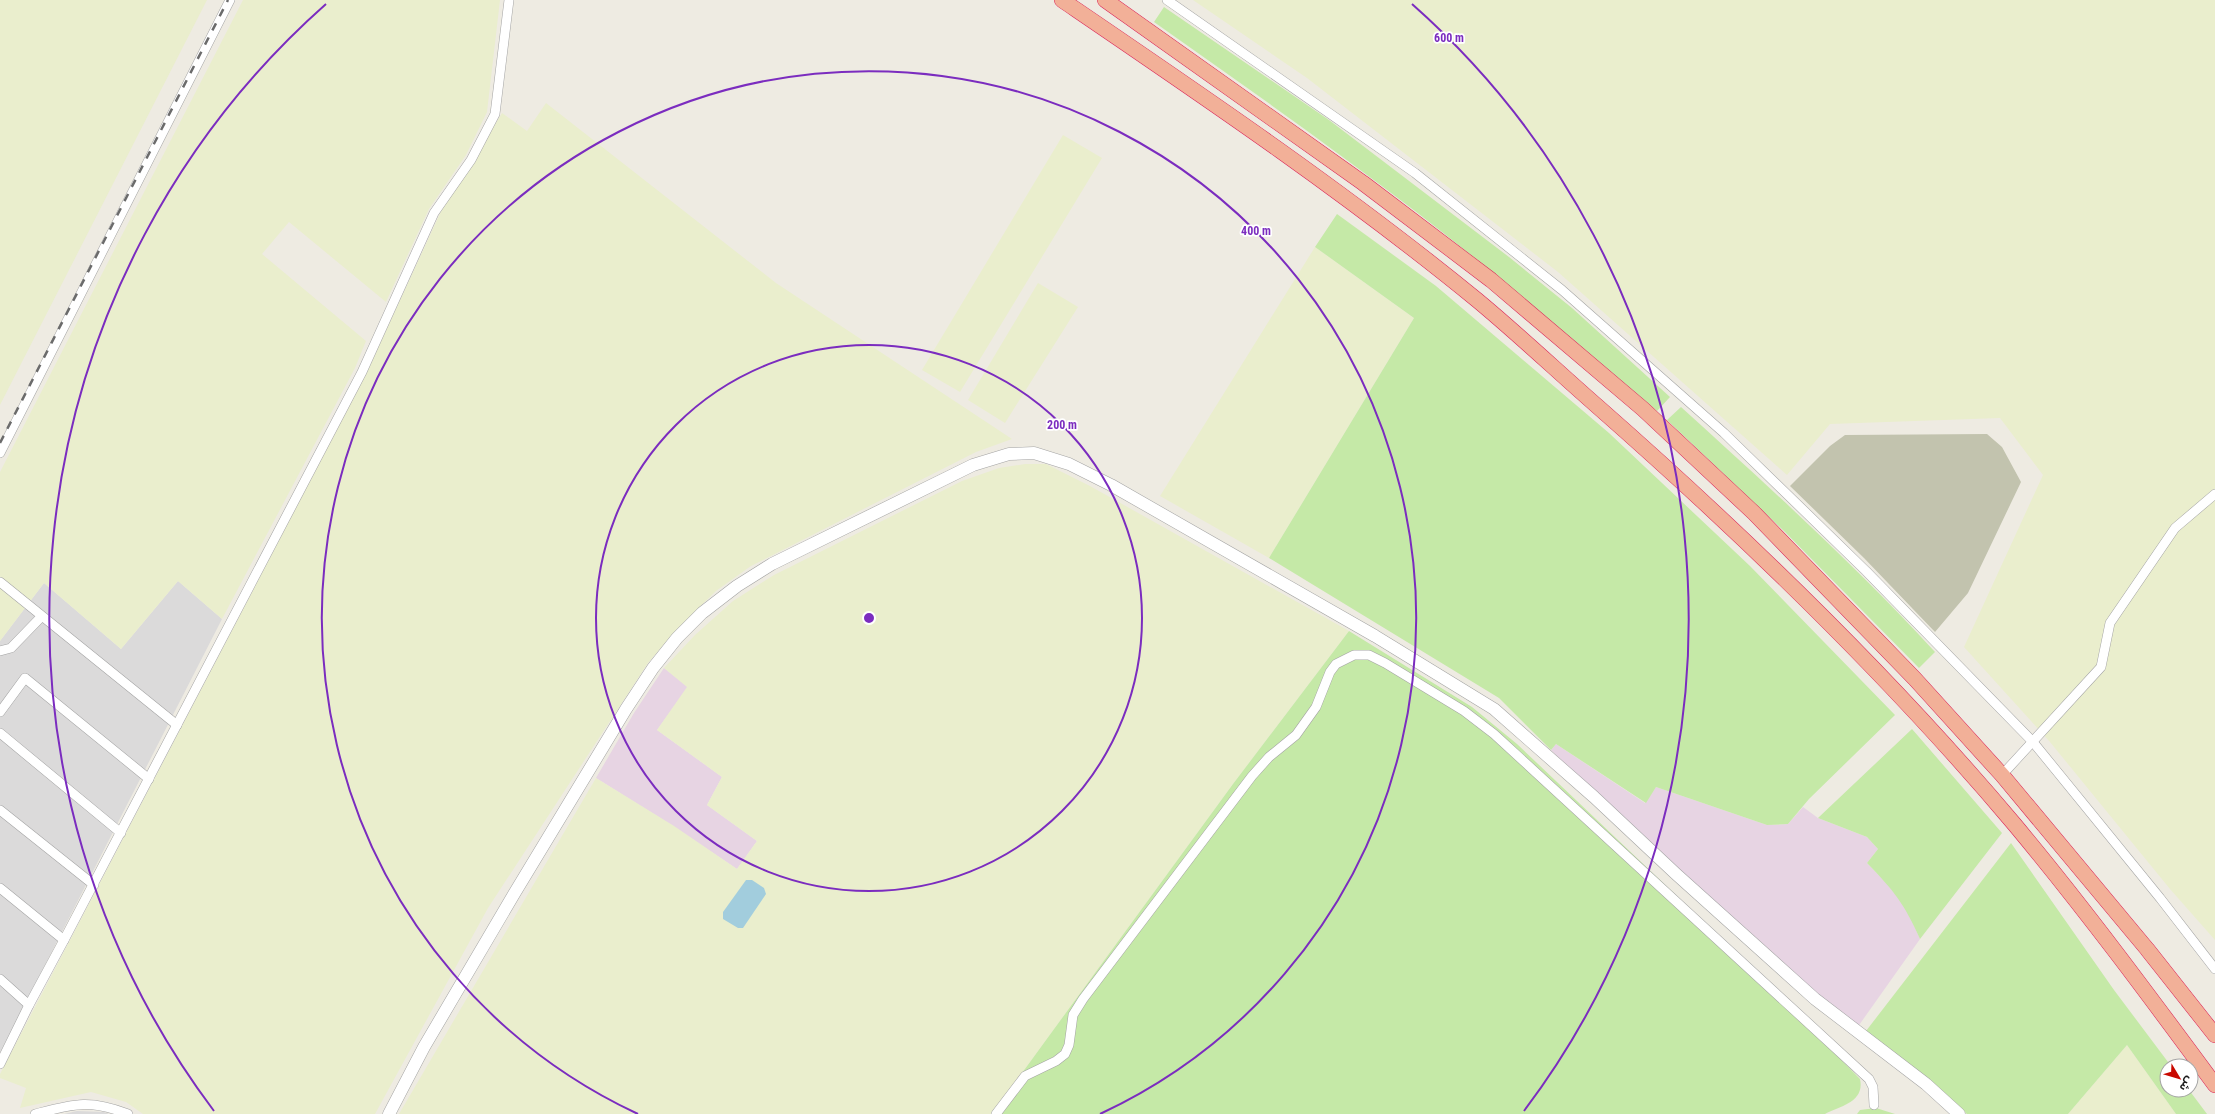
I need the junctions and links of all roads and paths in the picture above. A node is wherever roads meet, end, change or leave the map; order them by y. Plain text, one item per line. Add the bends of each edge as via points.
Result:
1 (230, 0) edge
2 (509, 0) edge
3 (1062, 0) edge
4 (1105, 0) edge
5 (1167, 0) edge
6 (0, 453) edge
7 (2215, 494) edge
8 (0, 582) edge
9 (42, 617) junction
10 (0, 651) edge
11 (0, 712) edge
12 (177, 725) junction
13 (0, 734) edge
14 (2033, 742) junction
15 (2002, 775) junction
16 (149, 779) junction
17 (0, 810) edge
18 (121, 833) junction
19 (94, 885) junction
20 (0, 888) edge
21 (64, 940) junction
22 (2215, 969) edge
23 (0, 979) edge
24 (29, 1005) junction
25 (2215, 1035) edge
26 (3, 1052) edge
27 (0, 1064) edge
28 (2215, 1085) edge
29 (1874, 1105) dead end
30 (35, 1114) edge
31 (128, 1114) edge
32 (389, 1114) edge
33 (996, 1114) edge
34 (1959, 1114) edge

1 - 6 street
2 - 12 street via 495,114 471,160 434,213 362,372
3 - 28 highway via 1349,202 1477,301 1735,531 1899,696 2014,825 2132,973
4 - 15 highway via 1363,183 1491,280 1643,409 1754,513 1915,679
5 - 14 street via 1415,173 1562,290 1724,432 1866,571
7 - 14 street via 2175,528 2110,623 2101,667
8 - 9 street
9 - 10 street via 11,648
9 - 12 street
11 - 16 street via 26,678
12 - 16 street
13 - 18 street
14 - 15 street
14 - 22 street
15 - 25 highway
16 - 18 street
17 - 19 street
18 - 19 street
19 - 21 street
20 - 21 street
21 - 24 street
23 - 24 street
24 - 26 street
26 - 27 street
29 - 33 street via 1869,1079 1494,734 1464,711 1385,663 1369,655 1360,655 1345,658 1336,664 1330,672 1316,707 1296,735 1252,776 1083,999 1073,1015 1069,1045 1064,1054 1056,1061 1025,1076
30 - 31 street via 80,1104 105,1105
32 - 34 street via 424,1047 514,894 630,703 677,638 702,613 738,586 794,553 973,465 1009,454 1034,452 1069,464 1111,485 1375,636 1494,709 1815,1000 1926,1084

